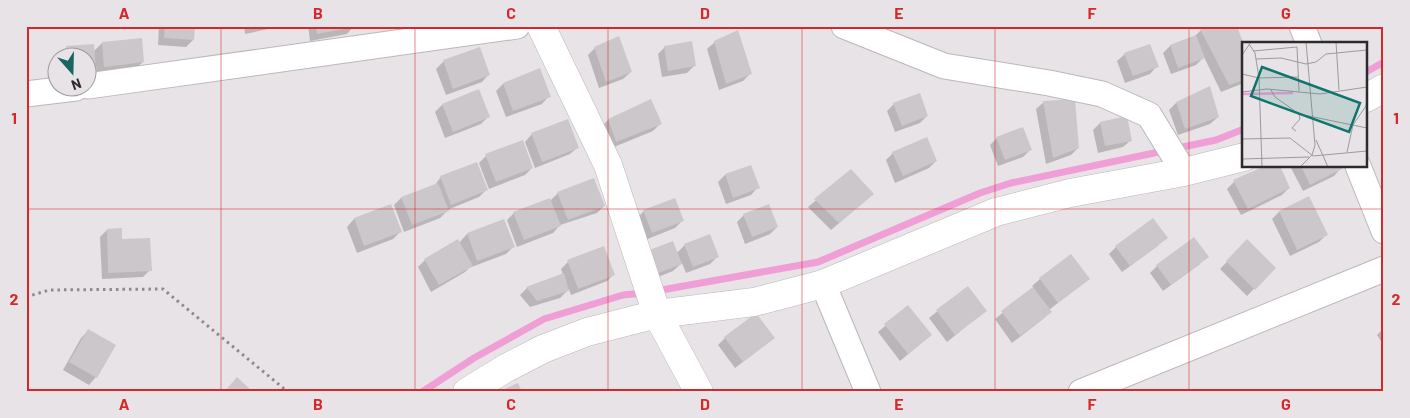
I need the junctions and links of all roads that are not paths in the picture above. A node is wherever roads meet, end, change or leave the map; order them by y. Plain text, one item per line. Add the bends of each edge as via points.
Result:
1 (517, 26) edge
2 (541, 26) edge
3 (844, 26) edge
4 (1302, 26) edge
5 (1308, 42) edge
6 (98, 85) edge
7 (1384, 88) edge
8 (48, 91) edge
9 (26, 94) edge
10 (1368, 97) edge
11 (1242, 158) edge
12 (1359, 168) edge
13 (1184, 172) junction
14 (1384, 231) edge
15 (1384, 269) edge
16 (823, 284) junction
17 (658, 314) junction
18 (467, 392) edge
19 (699, 392) edge
20 (868, 392) edge
21 (1081, 392) edge

1 - 6 street
2 - 17 street via 608,165
3 - 13 street via 944,66 1102,94 1149,115
4 - 5 street
7 - 10 street
8 - 9 street
11 - 13 street
12 - 14 street
13 - 16 street via 1070,193 996,212
15 - 21 street
16 - 17 street via 754,302
16 - 20 street
17 - 18 street via 586,332 543,349
17 - 19 street

